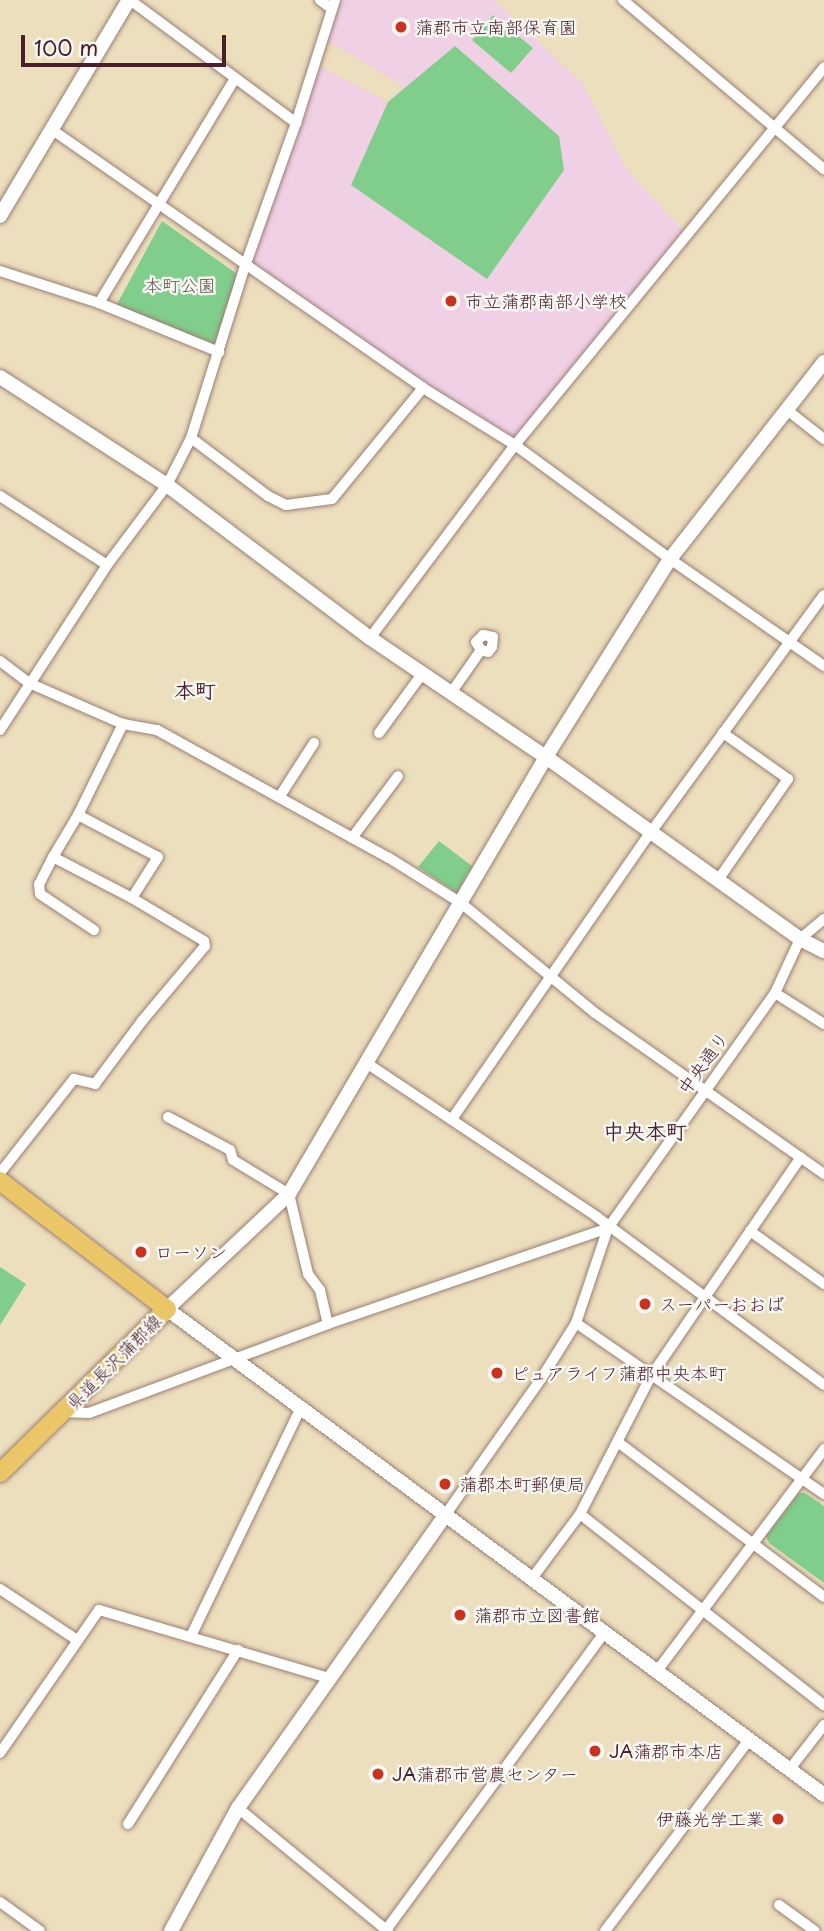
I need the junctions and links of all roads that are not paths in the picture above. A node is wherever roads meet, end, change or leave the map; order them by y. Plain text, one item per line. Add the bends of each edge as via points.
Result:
1 (129, 0) edge
2 (320, 0) edge
3 (623, 0) edge
4 (333, 4) edge
5 (824, 67) edge
6 (235, 78) junction
7 (296, 123) junction
8 (775, 127) junction
9 (51, 129) junction
10 (824, 169) edge
11 (156, 204) junction
12 (0, 216) edge
13 (245, 265) junction
14 (0, 271) edge
15 (99, 303) junction
16 (219, 352) junction
17 (824, 362) edge
18 (0, 377) edge
19 (423, 388) junction
20 (787, 410) junction
21 (191, 438) junction
22 (824, 439) edge
23 (515, 445) junction
24 (167, 485) junction
25 (0, 496) edge
26 (670, 559) junction
27 (107, 565) junction
28 (824, 595) edge
29 (370, 638) junction
30 (790, 641) junction
31 (481, 650) dead end
32 (0, 662) edge
33 (824, 666) edge
34 (422, 674) junction
35 (29, 683) junction
36 (451, 693) junction
37 (123, 724) junction
38 (0, 730) edge
39 (379, 733) dead end
40 (723, 733) junction
41 (314, 743) dead end
42 (546, 757) junction
43 (398, 776) dead end
44 (280, 796) junction
45 (78, 815) junction
46 (651, 832) junction
47 (352, 838) junction
48 (53, 857) junction
49 (718, 880) junction
50 (132, 898) junction
51 (461, 902) junction
52 (824, 919) edge
53 (94, 930) dead end
54 (800, 939) junction
55 (824, 951) edge
56 (550, 977) junction
57 (775, 993) junction
58 (824, 1024) edge
59 (368, 1065) junction
60 (705, 1091) junction
61 (168, 1117) dead end
62 (452, 1119) junction
63 (801, 1157) junction
64 (0, 1173) edge
65 (824, 1174) edge
66 (0, 1181) edge
67 (289, 1194) junction
68 (608, 1228) junction
69 (750, 1231) junction
70 (824, 1284) edge
71 (704, 1297) junction
72 (167, 1309) junction
73 (576, 1323) junction
74 (328, 1324) junction
75 (233, 1358) junction
76 (651, 1376) junction
77 (824, 1385) edge
78 (302, 1407) junction
79 (63, 1412) junction
80 (619, 1444) junction
81 (824, 1449) edge
82 (0, 1473) edge
83 (801, 1478) junction
84 (824, 1494) edge
85 (446, 1514) junction
86 (580, 1514) junction
87 (752, 1544) junction
88 (533, 1577) junction
89 (0, 1589) edge
90 (824, 1597) edge
91 (704, 1609) junction
92 (605, 1632) junction
93 (191, 1636) junction
94 (77, 1640) junction
95 (238, 1650) junction
96 (657, 1671) junction
97 (329, 1678) junction
98 (824, 1705) edge
99 (824, 1725) edge
100 (749, 1740) junction
101 (0, 1753) edge
102 (789, 1770) junction
103 (824, 1795) edge
104 (238, 1808) junction
105 (128, 1824) dead end
106 (0, 1902) edge
107 (779, 1905) dead end
108 (40, 1931) edge
109 (171, 1931) edge
110 (387, 1931) edge
111 (606, 1931) edge
112 (815, 1931) edge

1 - 6 street
1 - 9 street
2 - 4 street
3 - 8 street
4 - 7 street
5 - 8 street
6 - 7 street
6 - 11 street
7 - 13 street
8 - 10 street
8 - 23 street
9 - 11 street
9 - 12 street
11 - 13 street
11 - 15 street
13 - 16 street
13 - 19 street
14 - 15 street
15 - 16 street
16 - 21 street
17 - 20 street
18 - 24 street
19 - 21 street via 332,499 286,505
19 - 23 street
20 - 22 street
20 - 26 street
21 - 24 street
23 - 26 street
23 - 29 street
24 - 27 street
24 - 29 street
25 - 27 street
26 - 30 street
26 - 42 street
27 - 35 street
28 - 30 street
29 - 34 street
30 - 33 street
30 - 40 street
31 - 36 street
32 - 35 street
34 - 36 street
34 - 39 street
35 - 37 street
35 - 38 street
36 - 42 street
37 - 44 street via 157,730
37 - 45 street
40 - 46 street
40 - 49 street via 788,779
41 - 44 street
42 - 46 street
42 - 51 street
43 - 47 street
44 - 47 street
45 - 48 street
45 - 50 street via 158,857
46 - 49 street
46 - 56 street
47 - 51 street
48 - 50 street
48 - 53 street via 38,884 40,894
49 - 54 street
50 - 64 street via 205,946 95,1084 74,1079
51 - 56 street
51 - 59 street
52 - 54 street, 中央通り
54 - 55 street
54 - 57 street, 中央通り
56 - 60 street
56 - 62 street
57 - 58 street
57 - 60 street, 中央通り
59 - 62 street
59 - 67 street
60 - 63 street
60 - 68 street, 中央通り
61 - 67 street via 230,1150 233,1160
62 - 68 street
63 - 65 street
63 - 69 street
66 - 72 main road, 県道長沢蒲郡線
67 - 72 street
67 - 74 street via 308,1274 323,1298
68 - 71 street
68 - 73 street, 中央通り
68 - 74 street
69 - 70 street
69 - 71 street
71 - 76 street
71 - 77 street
72 - 75 street
72 - 79 main road, 県道長沢蒲郡線
73 - 76 street
73 - 85 street, 中央通り
74 - 75 street
75 - 78 street
75 - 79 street via 89,1413
76 - 80 street
76 - 83 street
78 - 85 street
78 - 93 street
79 - 82 main road, 県道長沢蒲郡線
80 - 86 street
80 - 87 street
81 - 83 street
83 - 84 street
83 - 87 street
85 - 88 street
85 - 97 street
86 - 88 street
86 - 91 street
87 - 90 street
87 - 91 street
88 - 92 street
89 - 94 street
91 - 96 street
91 - 98 street
92 - 96 street
92 - 110 street
93 - 94 street via 99,1610
93 - 95 street
94 - 101 street
95 - 97 street
95 - 105 street
96 - 100 street
97 - 104 street
99 - 102 street
100 - 102 street
100 - 111 street
102 - 103 street
104 - 109 street
104 - 110 street
106 - 108 street
107 - 112 street

